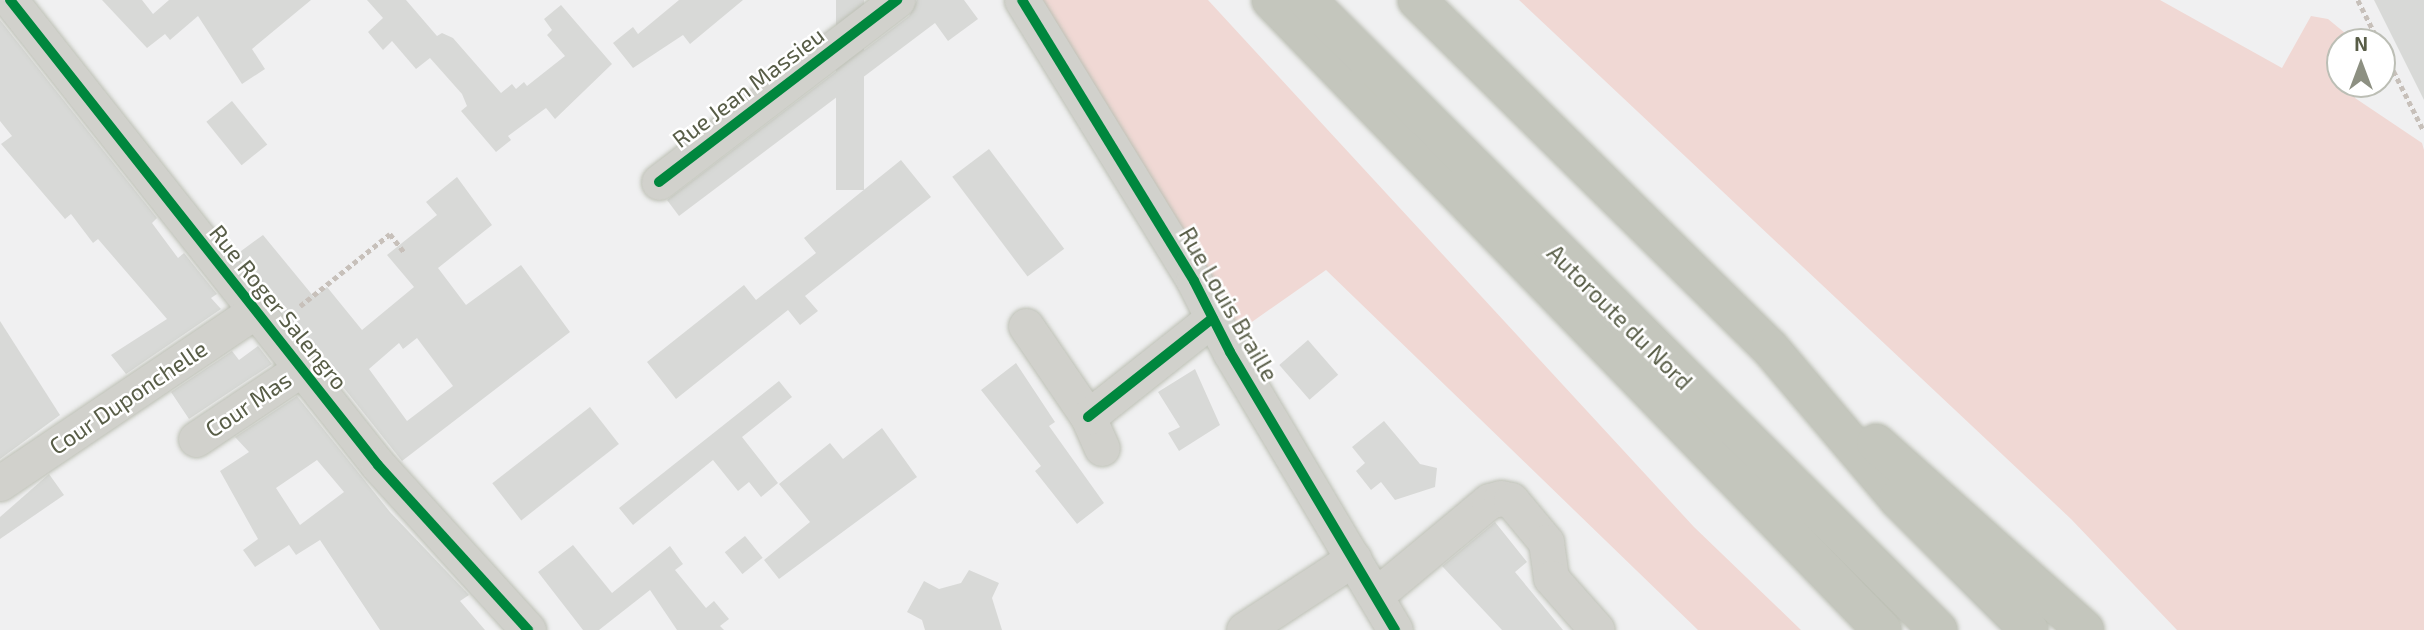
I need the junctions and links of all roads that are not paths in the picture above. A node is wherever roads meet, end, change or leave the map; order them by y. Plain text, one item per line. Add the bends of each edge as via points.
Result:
1 (10, 0) edge
2 (897, 0) edge
3 (1022, 0) edge
4 (1271, 0) edge
5 (1307, 0) edge
6 (1418, 0) edge
7 (659, 183) dead end
8 (255, 311) junction
9 (1213, 318) junction
10 (1026, 326) dead end
11 (1770, 348) junction
12 (301, 369) junction
13 (196, 439) dead end
14 (0, 483) edge
15 (1354, 558) junction
16 (1375, 596) junction
17 (528, 630) edge
18 (1244, 630) edge
19 (1395, 630) edge
20 (1597, 630) edge
21 (1882, 630) edge
22 (1938, 630) edge
23 (2029, 630) edge
24 (2085, 630) edge

1 - 8 street, Rue Roger Salengro
2 - 7 street, Rue Jean Massieu
3 - 9 street, Rue Louis Braille
4 - 21 highway
5 - 22 highway, Autoroute du Nord
6 - 11 highway
8 - 12 street, Rue Roger Salengro
8 - 14 street, Cour Duponchelle
9 - 10 street via 1095,432
9 - 15 street, Rue Louis Braille
11 - 23 highway via 1898,499
11 - 24 highway
12 - 13 street, Cour Mas
12 - 17 street, Rue Roger Salengro via 393,482
15 - 16 street, Rue Louis Braille
15 - 18 street
16 - 19 street, Rue Louis Braille
16 - 20 street via 1489,500 1501,498 1511,500 1546,542 1552,578

